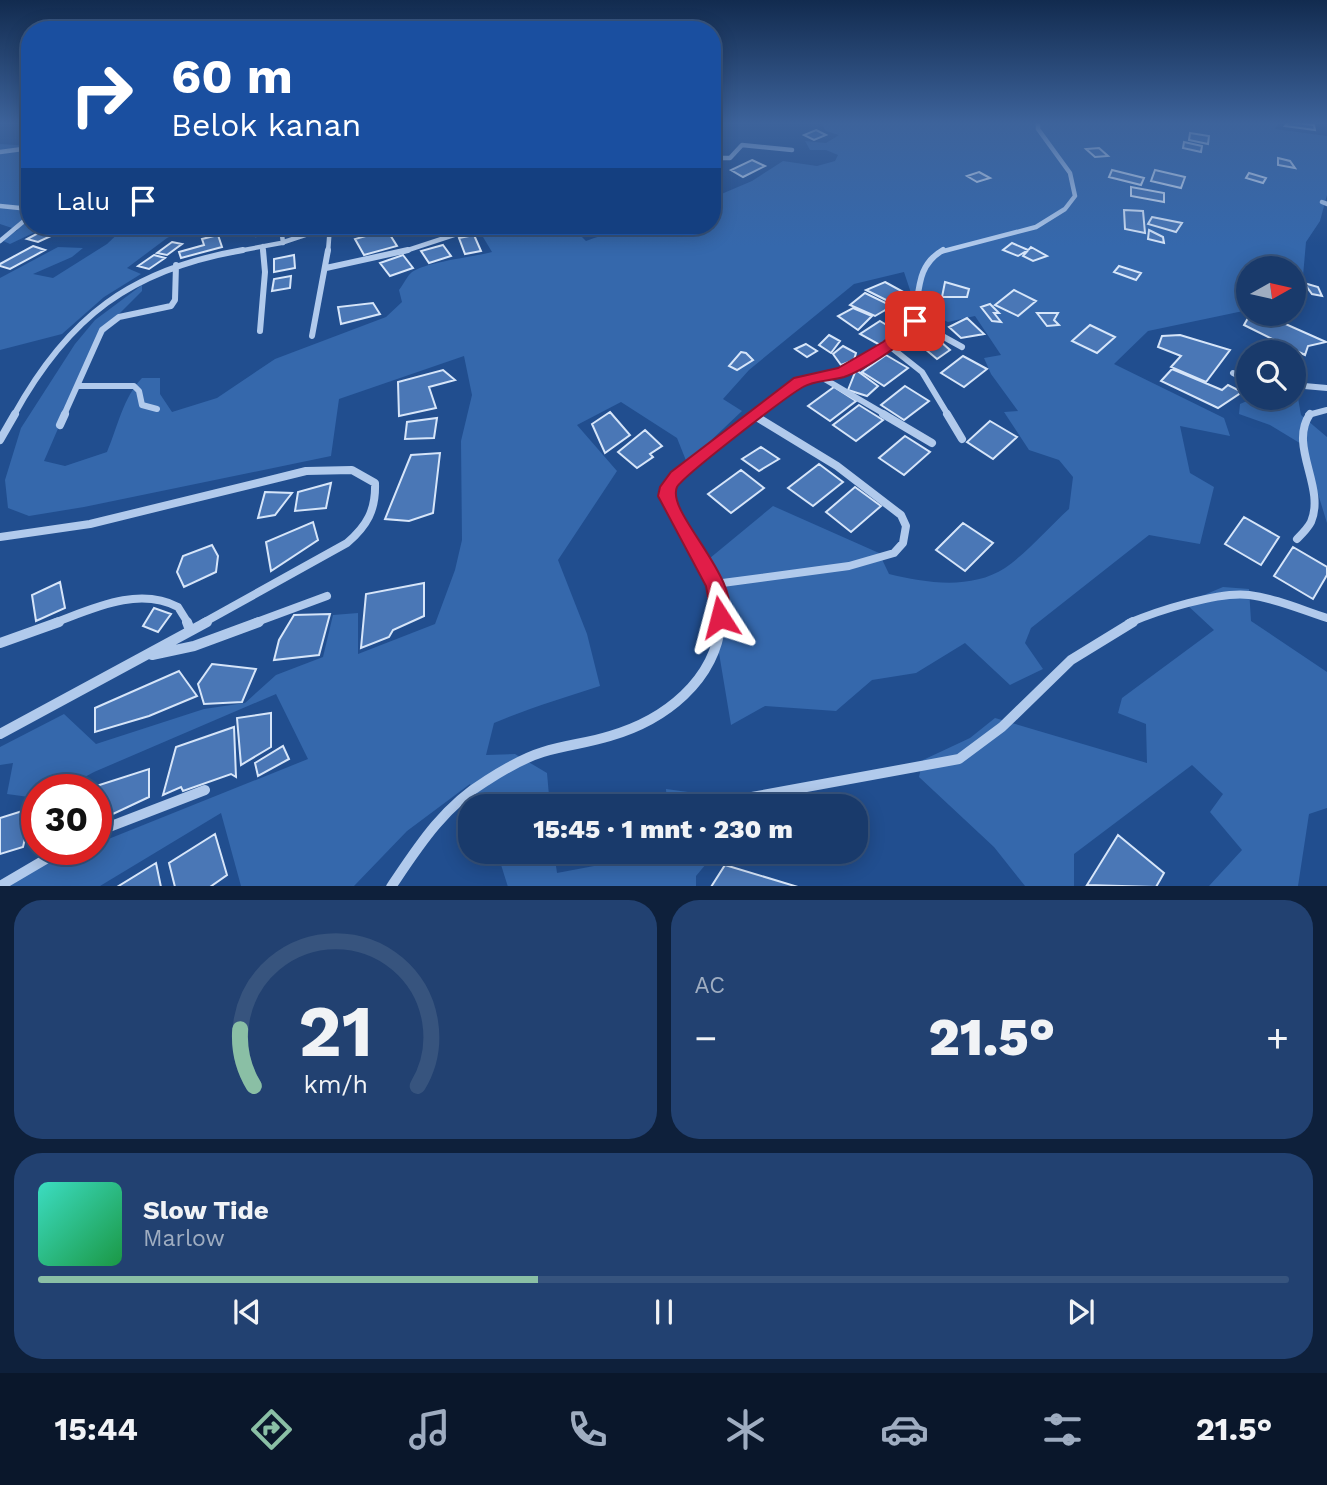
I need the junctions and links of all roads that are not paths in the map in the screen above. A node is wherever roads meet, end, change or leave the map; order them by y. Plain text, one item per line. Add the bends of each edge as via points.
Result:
1 (1063, 163) edge
2 (0, 205) edge
3 (21, 208) edge
4 (21, 226) edge
5 (282, 235) edge
6 (306, 235) edge
7 (330, 235) edge
8 (454, 235) edge
9 (0, 241) edge
10 (283, 243) junction
11 (263, 246) junction
12 (176, 265) junction
13 (326, 268) junction
14 (915, 321) junction
15 (260, 331) dead end
16 (312, 336) dead end
17 (888, 345) junction
18 (962, 347) dead end
19 (1233, 373) dead end
20 (1236, 374) edge
21 (821, 377) junction
22 (77, 386) junction
23 (1306, 386) edge
24 (1327, 388) edge
25 (157, 409) dead end
26 (1327, 410) edge
27 (755, 416) junction
28 (60, 425) dead end
29 (962, 439) dead end
30 (0, 440) edge
31 (932, 443) dead end
32 (0, 537) edge
33 (1297, 539) dead end
34 (715, 584) junction
35 (327, 596) dead end
36 (1327, 618) edge
37 (190, 630) junction
38 (0, 643) edge
39 (144, 656) junction
40 (0, 734) edge
41 (205, 790) dead end
42 (770, 794) edge
43 (112, 826) edge
44 (36, 865) edge
45 (0, 886) edge
46 (392, 886) edge

1 - 14 street via 1075,196 1070,207 1056,220 1033,229 933,254 922,266
2 - 3 street
4 - 9 street
5 - 10 street
6 - 10 street
7 - 13 street
8 - 13 street via 390,256
10 - 11 street
11 - 12 street
11 - 15 street
12 - 22 street via 175,300 165,309 110,322
12 - 30 street via 123,292 80,322 53,353
13 - 16 street
14 - 17 street
14 - 18 street
17 - 21 street via 842,372
17 - 29 street via 922,372
19 - 20 street
21 - 27 street via 800,382
21 - 31 street
22 - 25 street via 134,386 142,405
22 - 28 street
23 - 24 street
26 - 33 street via 1310,414 1305,422 1303,443 1315,507 1310,524
27 - 34 street via 668,487 675,513
27 - 34 street via 837,466 901,515 906,526 903,543 894,553 849,566
32 - 37 street via 55,531 317,470 355,470 375,483 377,500 371,518 356,537
34 - 46 street via 720,634 715,657 694,686 653,720 622,735 539,753 458,800
35 - 39 street via 194,646
36 - 42 street via 1252,594 1153,613 1125,625 1071,660 1002,727 959,759
37 - 38 street via 183,612 170,603 127,600
37 - 39 street
39 - 40 street
41 - 43 street
44 - 45 street

